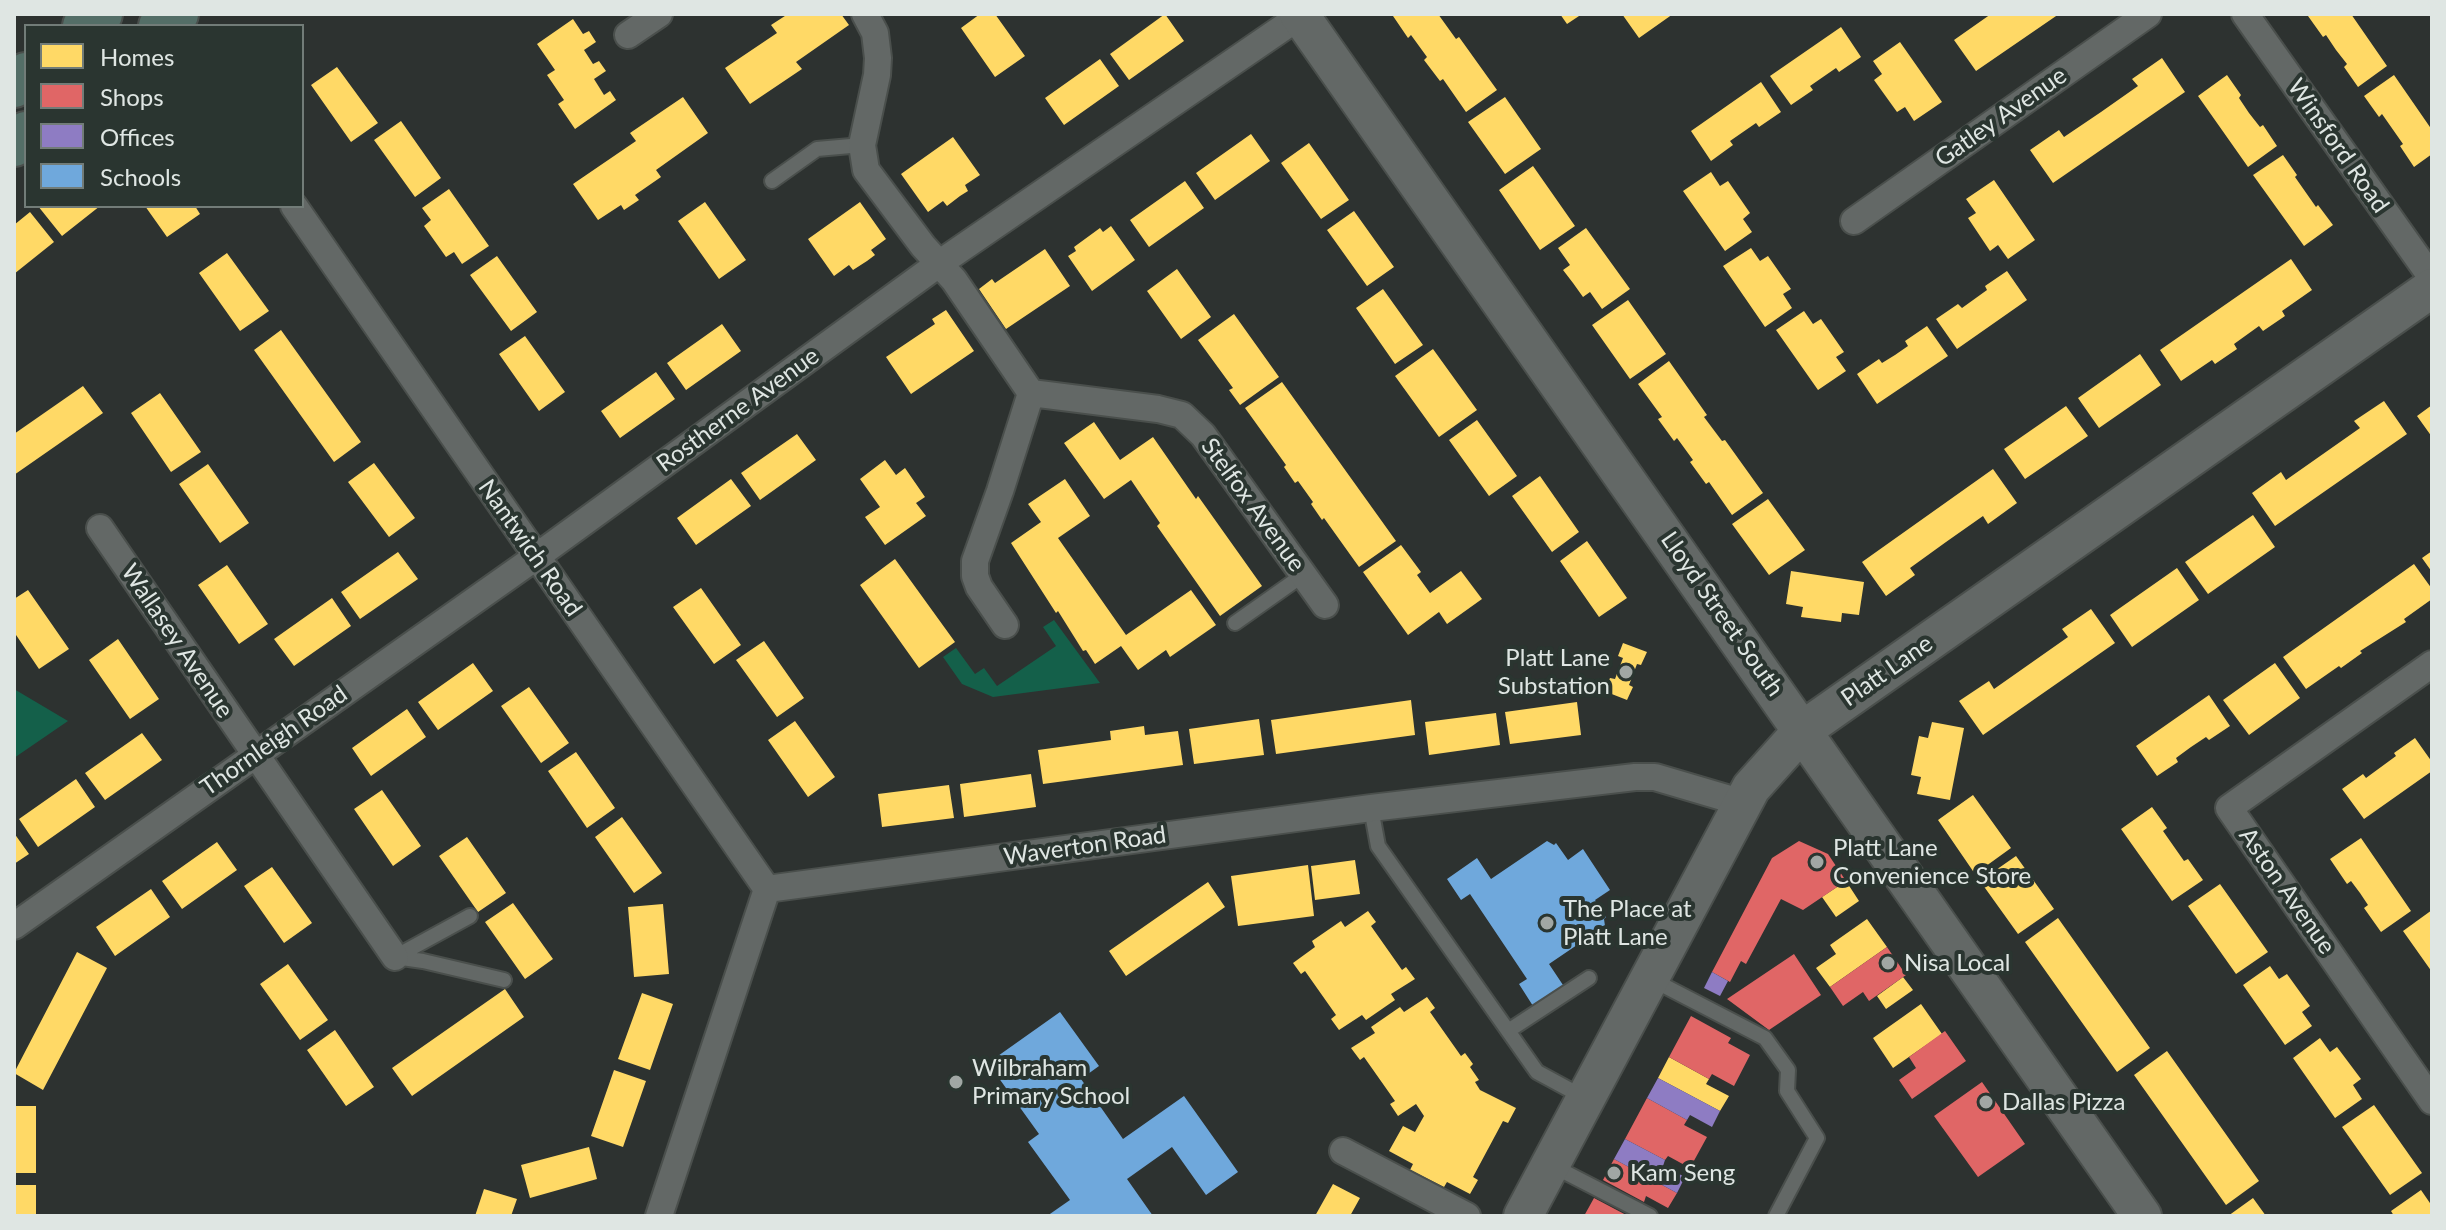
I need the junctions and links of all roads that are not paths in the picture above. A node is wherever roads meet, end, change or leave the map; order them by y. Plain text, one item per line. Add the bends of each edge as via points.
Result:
1 (659, 14) edge
2 (865, 14) edge
3 (2148, 14) edge
4 (2245, 14) edge
5 (1300, 15) edge
6 (628, 35) dead end
7 (862, 145) junction
8 (772, 181) dead end
9 (295, 208) edge
10 (1854, 221) dead end
11 (940, 263) junction
12 (2432, 278) edge
13 (2432, 288) edge
14 (1031, 393) junction
15 (100, 528) dead end
16 (536, 557) junction
17 (1303, 575) junction
18 (1325, 605) dead end
19 (1235, 623) dead end
20 (1005, 625) dead end
21 (2432, 664) edge
22 (1803, 730) junction
23 (255, 754) junction
24 (1743, 803) junction
25 (1371, 808) junction
26 (767, 889) junction
27 (470, 916) dead end
28 (14, 926) edge
29 (395, 957) junction
30 (1649, 977) junction
31 (1589, 978) dead end
32 (504, 980) dead end
33 (1508, 1031) junction
34 (1586, 1098) junction
35 (2432, 1101) edge
36 (1343, 1151) dead end
37 (1550, 1165) junction
38 (659, 1216) edge
39 (1467, 1216) edge
40 (1523, 1216) edge
41 (1650, 1216) edge
42 (1776, 1216) edge
43 (2142, 1216) edge

1 - 6 street
2 - 7 street via 875,33 878,58
3 - 10 street, Gatley Avenue
4 - 12 street, Winsford Road
5 - 11 street, Rostherne Avenue
5 - 22 street, Lloyd Street South
7 - 8 lane via 817,149
7 - 11 street via 866,170
9 - 16 street, Nantwich Road
11 - 14 street
11 - 16 street, Rostherne Avenue
13 - 22 street, Platt Lane
14 - 17 street, Stelfox Avenue via 1182,415 1203,435
14 - 20 street via 975,561 979,587
15 - 23 street, Wallasey Avenue
16 - 23 street, Thornleigh Road
16 - 26 street, Nantwich Road
17 - 18 street, Stelfox Avenue
17 - 19 lane
21 - 35 street, Aston Avenue via 2229,808
22 - 24 street, Platt Lane
22 - 43 street, Lloyd Street South
23 - 28 street, Thornleigh Road
23 - 29 street, Wallasey Avenue
24 - 25 street, Waverton Road via 1655,777 1635,777
24 - 30 street, Platt Lane
25 - 26 street, Waverton Road
25 - 33 lane via 1378,846
26 - 38 street
27 - 29 lane
29 - 32 lane
30 - 34 street, Platt Lane
30 - 42 lane via 1765,1038 1788,1070 1787,1091 1817,1138
31 - 33 lane
33 - 34 lane via 1537,1072
34 - 37 street, Platt Lane
36 - 39 street
37 - 40 street, Platt Lane
37 - 41 lane

